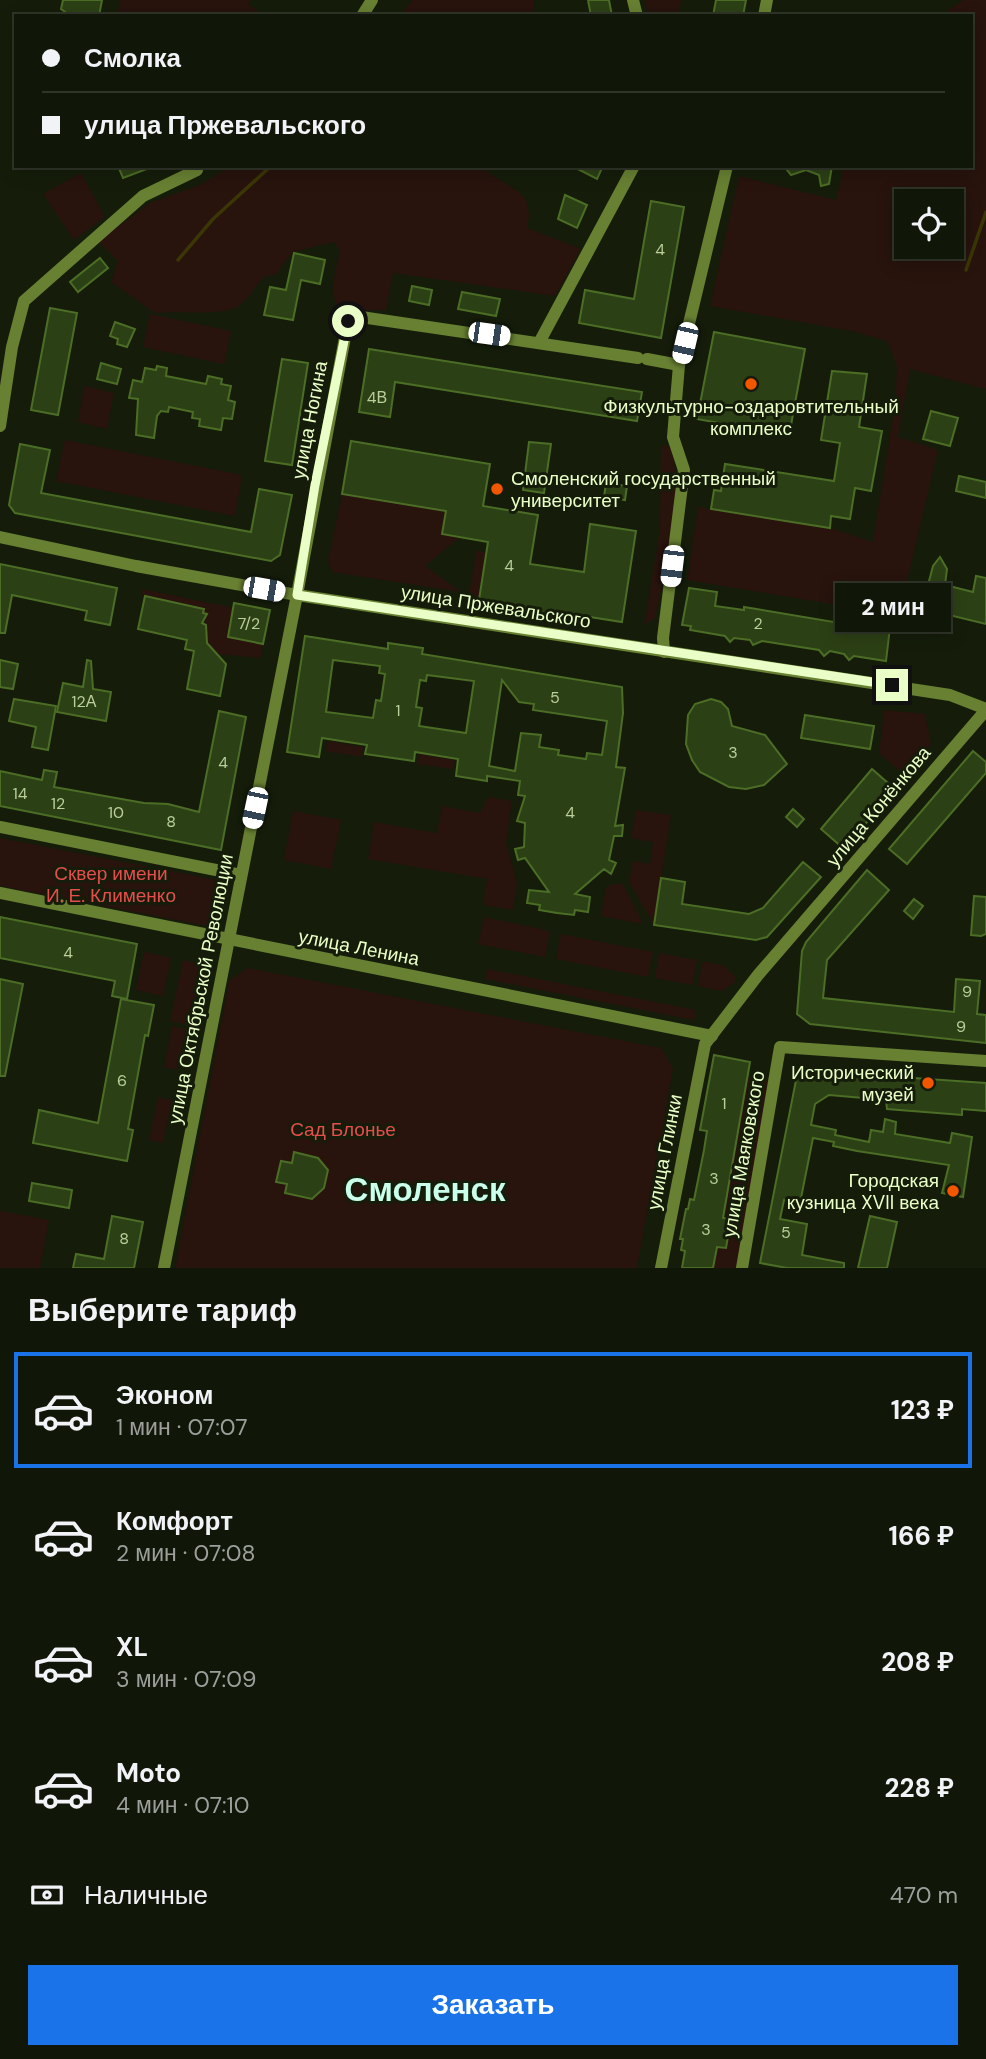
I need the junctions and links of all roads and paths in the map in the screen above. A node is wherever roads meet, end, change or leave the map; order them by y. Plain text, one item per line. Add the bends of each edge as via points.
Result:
1 (633, 168) edge
2 (726, 168) edge
3 (197, 170) dead end
4 (540, 341) junction
5 (679, 365) junction
6 (0, 426) edge
7 (0, 537) edge
8 (297, 595) junction
9 (664, 652) junction
10 (986, 709) edge
11 (0, 827) edge
12 (243, 869) junction
13 (0, 893) edge
14 (228, 940) junction
15 (708, 1040) junction
16 (986, 1061) edge
17 (164, 1268) edge
18 (661, 1268) edge
19 (742, 1268) edge

1 - 4 street
2 - 5 street
3 - 6 street via 143,197 24,301
4 - 5 street, улица Ногина
4 - 8 street, улица Ногина via 361,317 348,321
5 - 9 street via 673,437 684,470
7 - 8 street, улица Пржевальского
8 - 9 street, улица Пржевальского
8 - 12 street, улица Октябрьской Революции
9 - 10 street, улица Пржевальского via 950,695
10 - 15 street, улица Конёнкова via 758,975
11 - 12 street
12 - 14 street, улица Октябрьской Революции
13 - 14 street, улица Ленина
14 - 15 street, улица Ленина
14 - 17 street, улица Октябрьской Революции
15 - 18 street, улица Глинки
16 - 19 street, улица Маяковского via 780,1047

